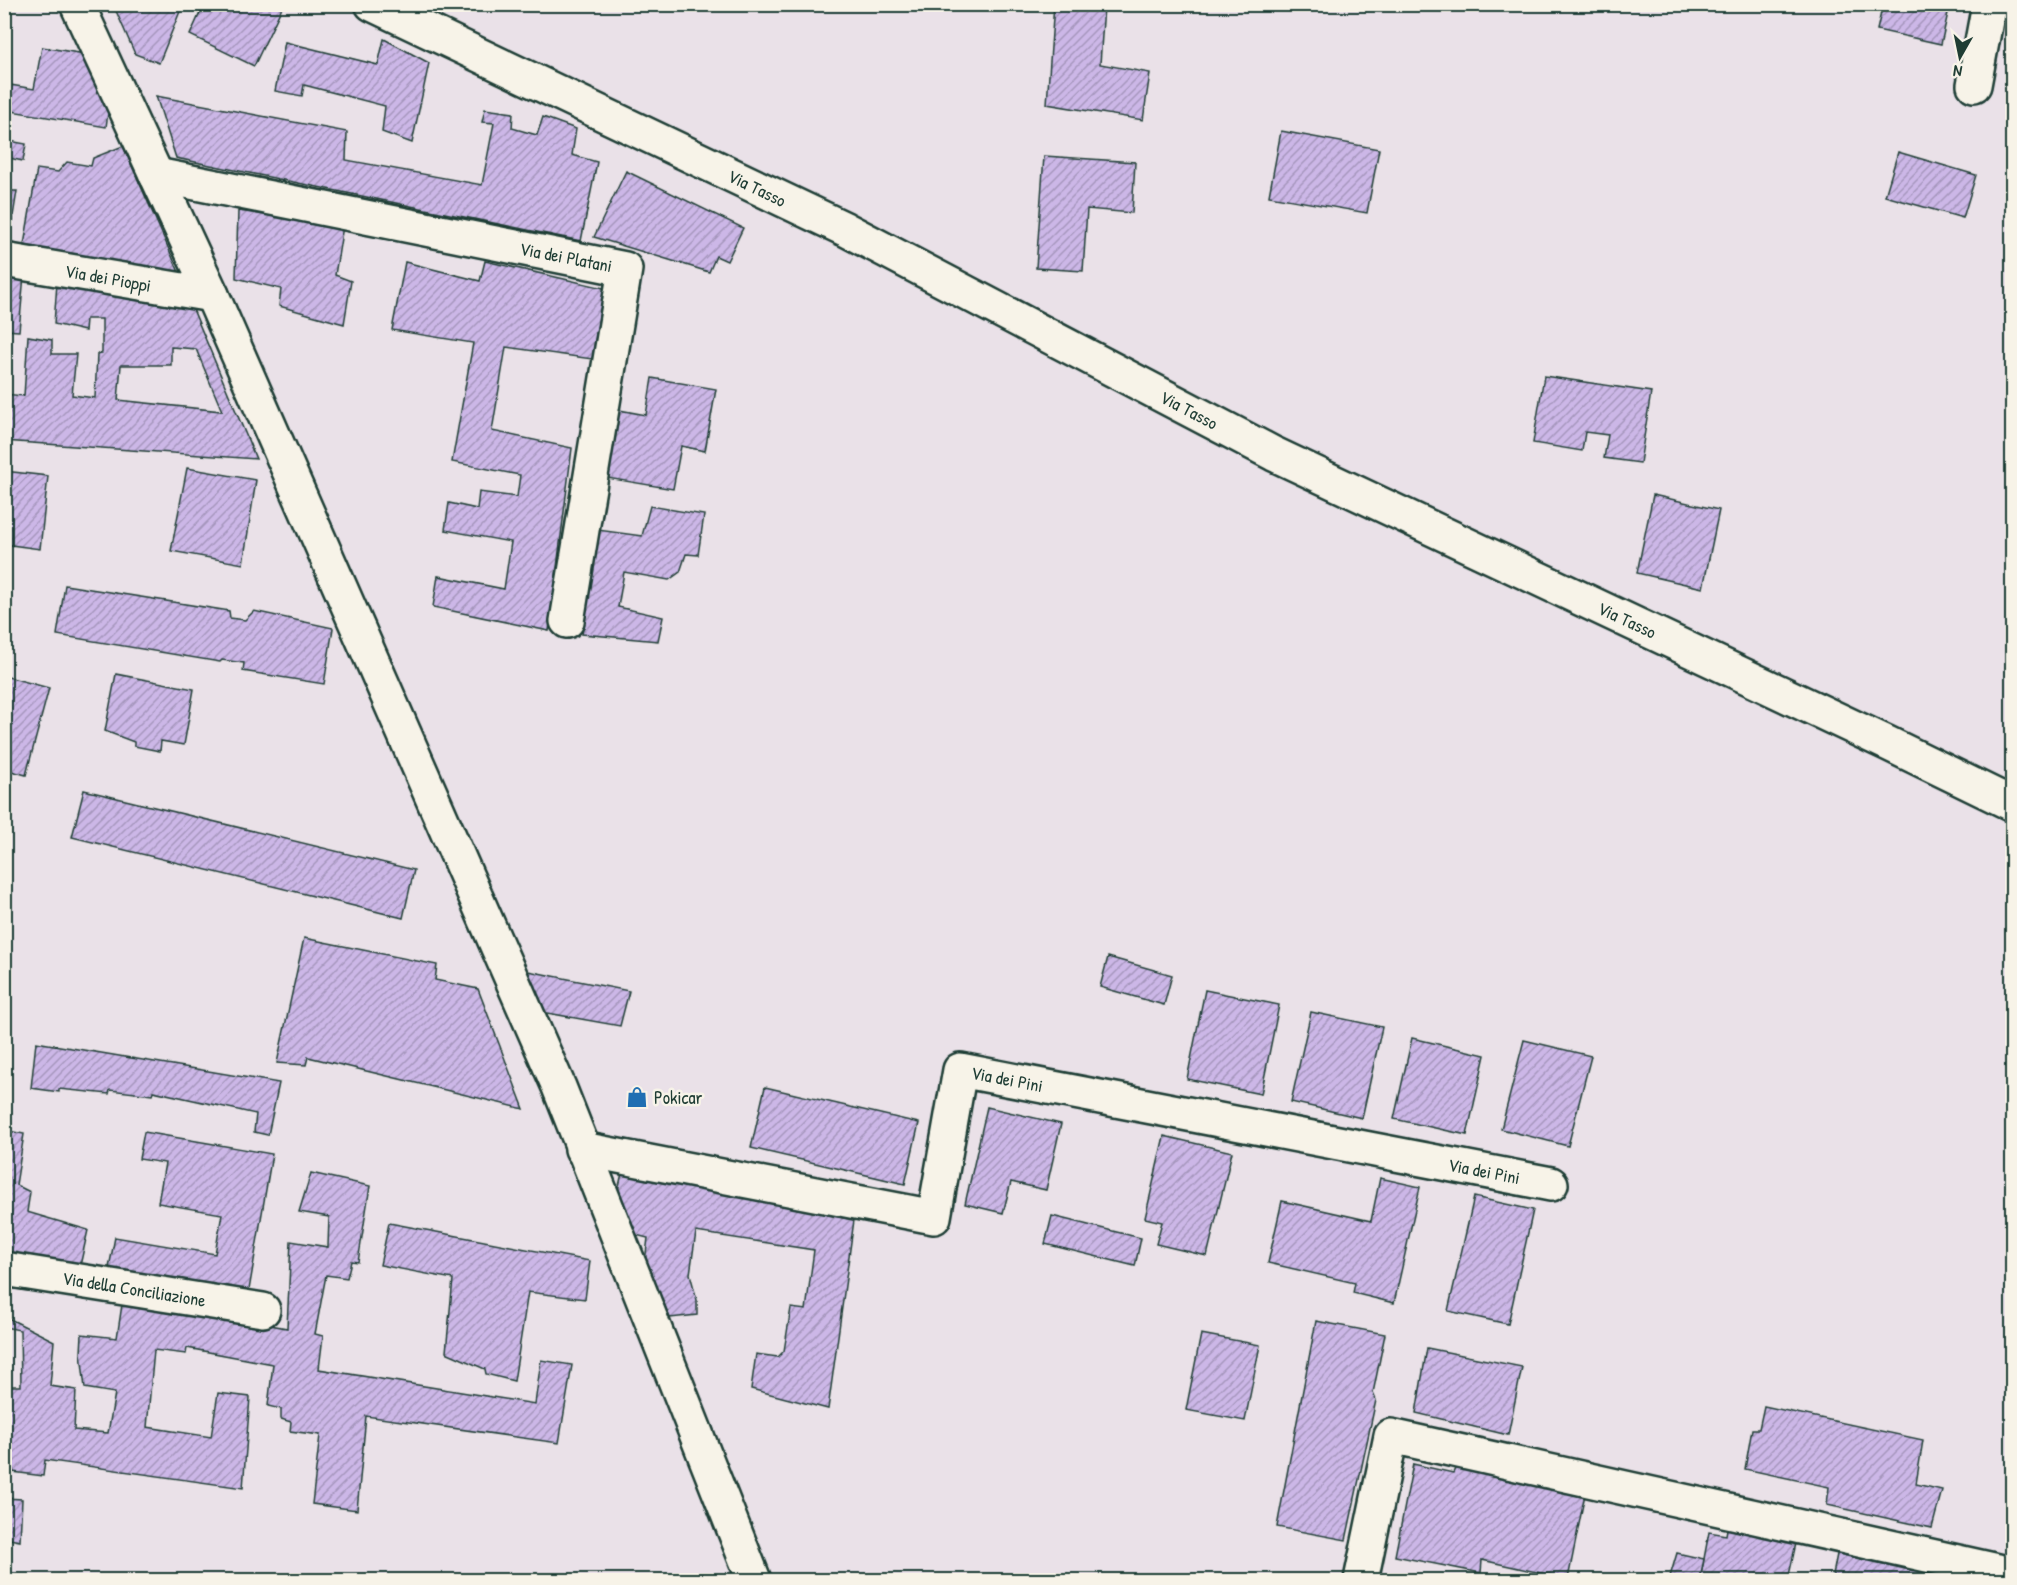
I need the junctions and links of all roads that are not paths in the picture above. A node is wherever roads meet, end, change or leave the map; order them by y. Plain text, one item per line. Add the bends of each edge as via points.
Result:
1 (77, 4) edge
2 (372, 4) edge
3 (1989, 4) edge
4 (1974, 85) dead end
5 (156, 175) junction
6 (4, 260) edge
7 (212, 295) junction
8 (567, 621) dead end
9 (2013, 804) edge
10 (582, 1149) junction
11 (1551, 1184) dead end
12 (4, 1269) edge
13 (263, 1310) dead end
14 (2013, 1574) edge
15 (754, 1581) edge
16 (1361, 1581) edge

1 - 5 street
2 - 9 street, Via Tasso via 845,229 1274,454
3 - 4 street
5 - 7 street
5 - 8 street, Via dei Platani via 626,268
6 - 7 street, Via dei Pioppi
7 - 10 street via 555,1076
10 - 11 street, Via dei Pini via 934,1217 960,1070
10 - 15 street
12 - 13 street, Via della Conciliazione
14 - 16 street via 1391,1436

